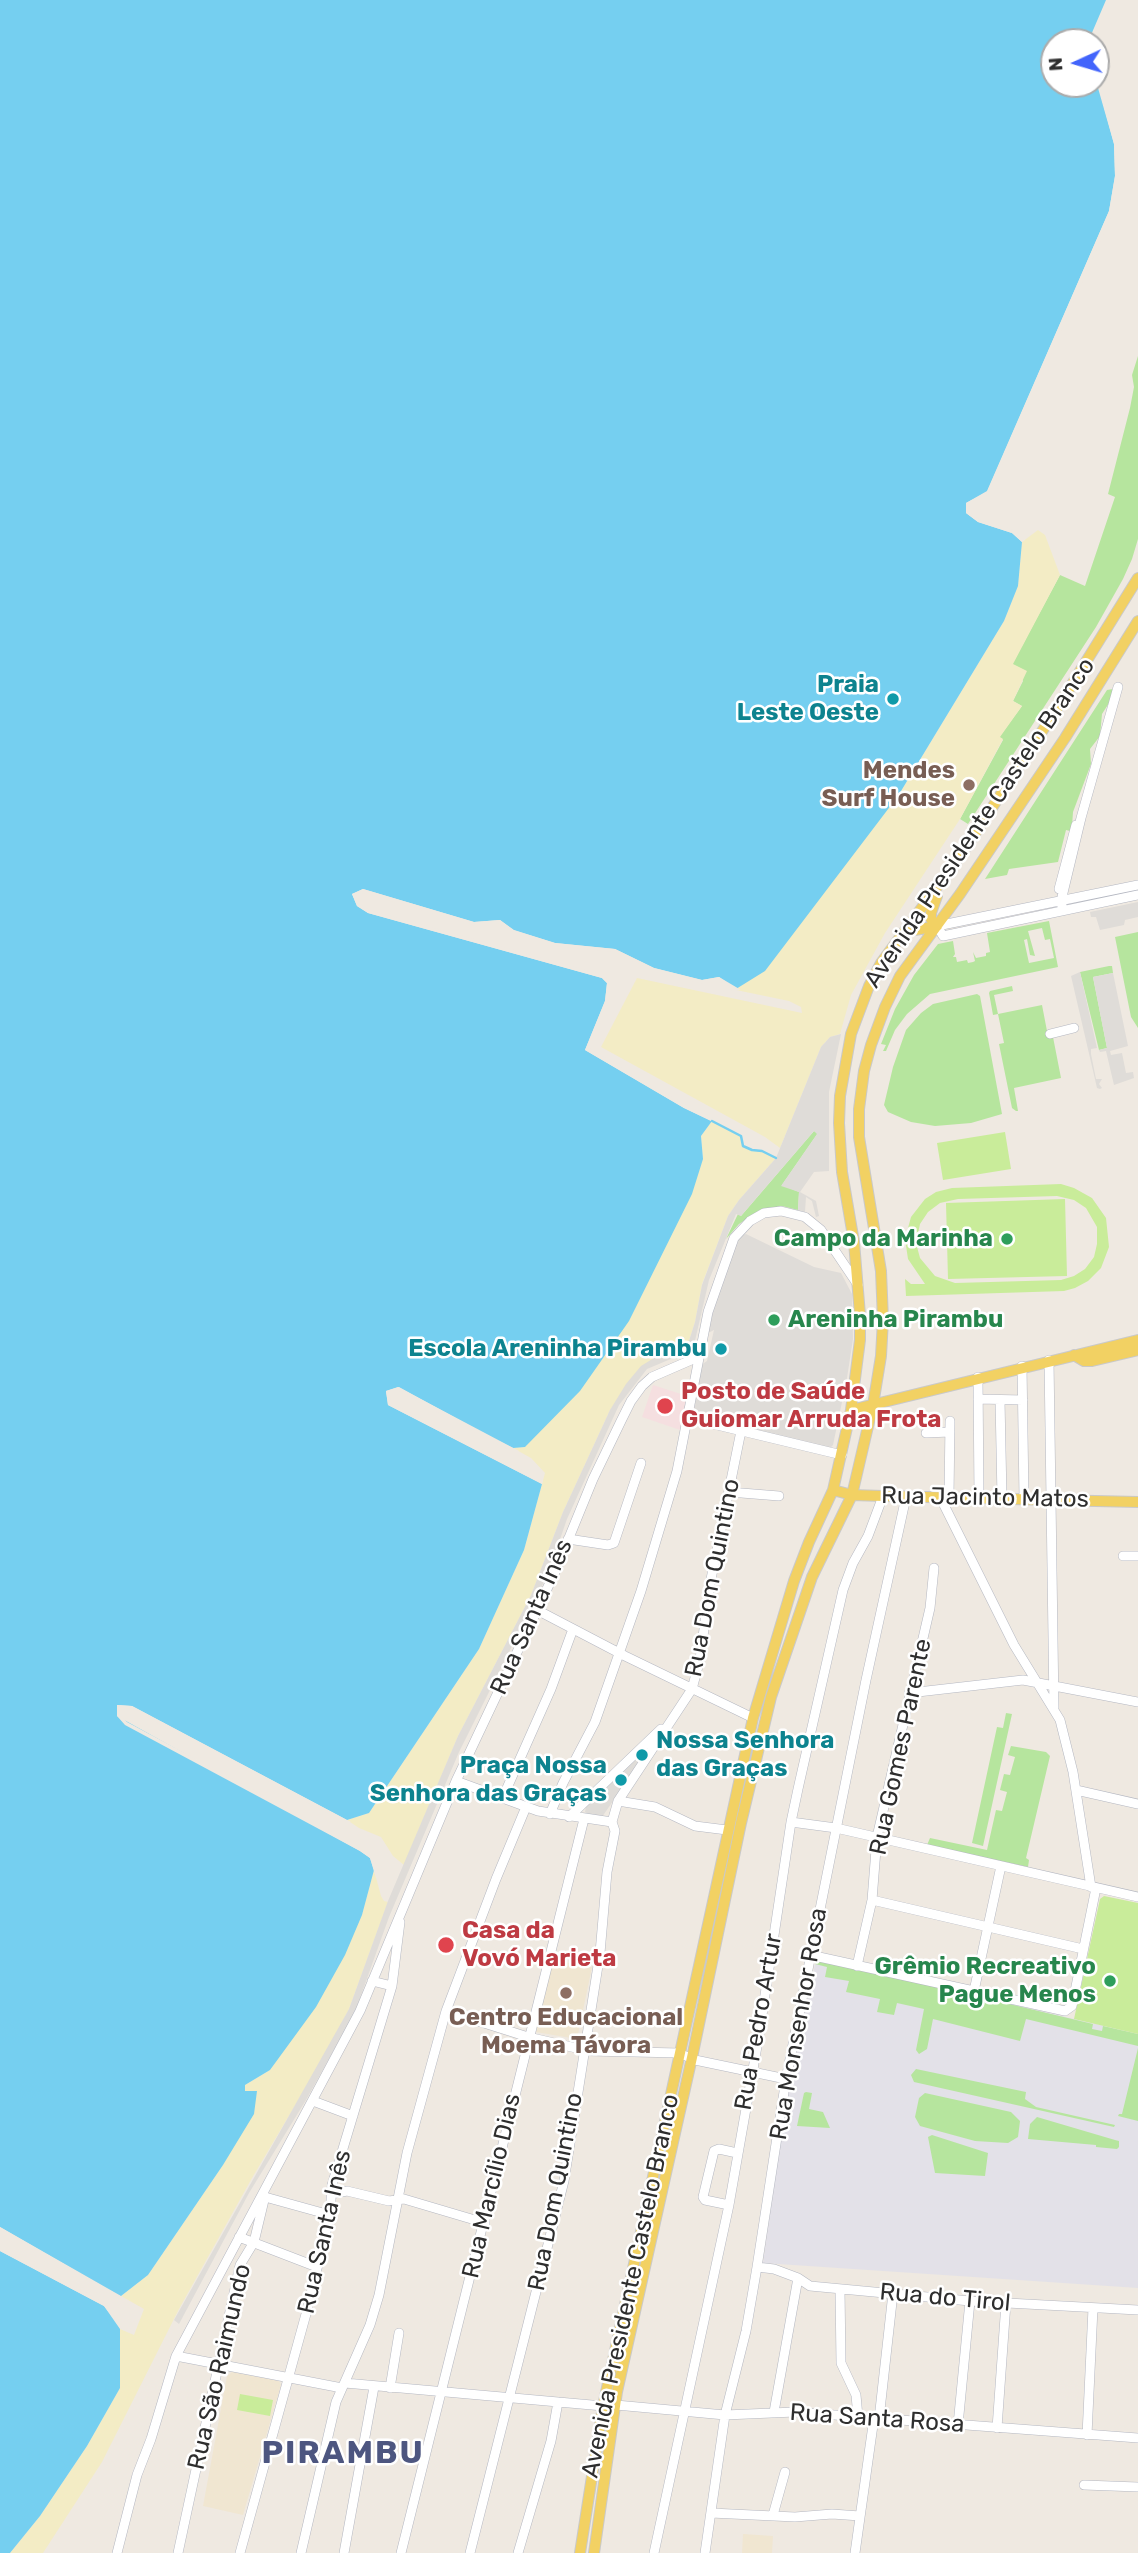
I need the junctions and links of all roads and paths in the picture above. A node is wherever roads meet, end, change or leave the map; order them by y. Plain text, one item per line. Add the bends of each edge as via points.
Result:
1 (1138, 578) edge
2 (1137, 627) edge
3 (1118, 687) dead end
4 (1031, 749) junction
5 (1032, 785) junction
6 (945, 878) junction
7 (1138, 885) edge
8 (1138, 895) edge
9 (1059, 906) junction
10 (937, 926) junction
11 (904, 932) junction
12 (1074, 1028) dead end
13 (1050, 1034) dead end
14 (850, 1039) junction
15 (871, 1045) junction
16 (858, 1285) junction
17 (1138, 1340) edge
18 (1138, 1350) edge
19 (1074, 1355) junction
20 (698, 1357) junction
21 (1049, 1360) junction
22 (1022, 1366) junction
23 (978, 1377) junction
24 (978, 1399) junction
25 (1000, 1400) junction
26 (1023, 1400) junction
27 (873, 1405) junction
28 (851, 1410) junction
29 (688, 1418) junction
30 (950, 1421) dead end
31 (741, 1431) junction
32 (950, 1432) junction
33 (926, 1433) dead end
34 (842, 1455) junction
35 (641, 1463) dead end
36 (833, 1490) junction
37 (729, 1492) junction
38 (852, 1495) junction
39 (779, 1496) dead end
40 (883, 1496) junction
41 (905, 1497) junction
42 (945, 1497) junction
43 (979, 1498) junction
44 (1002, 1498) junction
45 (1024, 1499) junction
46 (1052, 1499) junction
47 (1138, 1502) edge
48 (568, 1539) junction
49 (1123, 1556) dead end
50 (1138, 1556) edge
51 (934, 1568) dead end
52 (537, 1610) junction
53 (573, 1629) junction
54 (776, 1636) junction
55 (789, 1641) junction
56 (619, 1654) junction
57 (1035, 1681) junction
58 (1054, 1685) junction
59 (692, 1689) junction
60 (909, 1693) junction
61 (1138, 1702) edge
62 (1054, 1708) junction
63 (753, 1718) junction
64 (673, 1719) junction
65 (456, 1781) junction
66 (1076, 1790) junction
67 (503, 1797) junction
68 (618, 1801) junction
69 (1138, 1804) edge
70 (526, 1807) junction
71 (550, 1814) junction
72 (569, 1817) junction
73 (584, 1819) junction
74 (612, 1822) junction
75 (791, 1822) junction
76 (836, 1828) junction
77 (727, 1830) junction
78 (877, 1837) junction
79 (720, 1866) junction
80 (1001, 1866) junction
81 (732, 1869) junction
82 (1093, 1887) junction
83 (1138, 1897) edge
84 (872, 1900) junction
85 (402, 1909) junction
86 (987, 1927) junction
87 (1083, 1949) junction
88 (810, 1955) junction
89 (857, 1966) junction
90 (372, 1980) junction
91 (392, 1986) junction
92 (974, 1991) junction
93 (446, 2011) junction
94 (527, 2037) junction
95 (583, 2049) junction
96 (679, 2053) junction
97 (691, 2059) junction
98 (751, 2072) junction
99 (786, 2079) junction
100 (313, 2101) junction
101 (353, 2116) junction
102 (737, 2153) junction
103 (268, 2184) junction
104 (331, 2194) junction
105 (265, 2197) junction
106 (397, 2200) junction
107 (729, 2205) junction
108 (330, 2215) junction
109 (485, 2223) junction
110 (641, 2231) junction
111 (654, 2233) junction
112 (239, 2237) junction
113 (254, 2242) junction
114 (317, 2267) junction
115 (757, 2267) junction
116 (798, 2278) junction
117 (840, 2289) junction
118 (893, 2293) junction
119 (971, 2301) junction
120 (1006, 2303) junction
121 (1093, 2308) junction
122 (1138, 2310) edge
123 (399, 2333) dead end
124 (176, 2356) junction
125 (220, 2364) junction
126 (290, 2378) junction
127 (344, 2386) junction
128 (374, 2387) junction
129 (390, 2388) junction
130 (442, 2393) junction
131 (509, 2399) junction
132 (558, 2402) junction
133 (616, 2405) junction
134 (603, 2406) junction
135 (685, 2410) junction
136 (774, 2412) junction
137 (725, 2415) junction
138 (858, 2417) junction
139 (877, 2418) junction
140 (958, 2425) junction
141 (997, 2428) junction
142 (1087, 2435) junction
143 (1138, 2438) edge
144 (785, 2472) dead end
145 (1084, 2485) dead end
146 (1138, 2487) edge
147 (587, 2501) junction
148 (601, 2503) junction
149 (711, 2513) junction
150 (773, 2515) junction
151 (860, 2516) junction
152 (117, 2553) edge
153 (178, 2553) edge
154 (240, 2553) edge
155 (300, 2553) edge
156 (344, 2553) edge
157 (401, 2553) edge
158 (470, 2553) edge
159 (518, 2553) edge
160 (580, 2553) edge
161 (594, 2553) edge
162 (654, 2553) edge
163 (705, 2553) edge
164 (855, 2553) edge

1 - 4 main road, Avenida Presidente Castelo Branco
2 - 5 main road, Avenida Presidente Castelo Branco
3 - 9 street via 1075,827
4 - 5 main road via 1042,750 1047,758
4 - 6 main road, Avenida Presidente Castelo Branco
5 - 10 main road, Avenida Presidente Castelo Branco
6 - 10 main road via 931,913
6 - 11 main road, Avenida Presidente Castelo Branco
7 - 9 street
8 - 9 street
9 - 10 street
10 - 11 main road
10 - 15 main road, Avenida Presidente Castelo Branco via 900,976
11 - 14 main road, Avenida Presidente Castelo Branco via 869,986
12 - 13 street
14 - 15 main road via 859,1047
14 - 16 main road, Avenida Presidente Castelo Branco via 840,1096 839,1145
15 - 27 main road, Avenida Presidente Castelo Branco via 859,1109 862,1161 881,1271 881,1356
16 - 20 street via 821,1230 805,1217 781,1211 757,1217 742,1228 729,1249
16 - 28 main road, Avenida Presidente Castelo Branco via 860,1340
17 - 19 main road
18 - 19 main road via 1092,1361
19 - 21 main road
20 - 29 street
20 - 48 street, Rua Santa Inês via 652,1377 631,1401
21 - 22 main road
21 - 46 street
22 - 23 main road
22 - 26 street
23 - 24 street
23 - 27 main road
24 - 25 street
24 - 43 street
25 - 26 street
25 - 44 street
26 - 45 street
27 - 28 main road
27 - 38 main road, Avenida Presidente Castelo Branco
28 - 34 main road, Avenida Presidente Castelo Branco
29 - 31 street
29 - 56 street via 677,1471
30 - 32 street
31 - 34 street
31 - 37 street, Rua Dom Quintino
32 - 33 street
32 - 42 street
34 - 36 main road, Avenida Presidente Castelo Branco
35 - 48 street via 614,1542
36 - 38 main road, Rua Jacinto Matos
36 - 54 main road, Avenida Presidente Castelo Branco via 808,1542
37 - 39 street
37 - 59 street, Rua Dom Quintino
38 - 40 main road, Rua Jacinto Matos
38 - 55 main road, Avenida Presidente Castelo Branco via 812,1577
40 - 41 main road, Rua Jacinto Matos
40 - 75 street, Rua Pedro Artur via 843,1590
41 - 42 main road, Rua Jacinto Matos
41 - 76 street, Rua Monsenhor Rosa
42 - 43 main road, Rua Jacinto Matos
42 - 57 street
43 - 44 main road, Rua Jacinto Matos
44 - 45 main road, Rua Jacinto Matos
45 - 46 main road, Rua Jacinto Matos
46 - 47 main road, Rua Jacinto Matos
46 - 58 street
48 - 52 street, Rua Santa Inês
49 - 50 street
51 - 60 street, Rua Gomes Parente via 930,1608
52 - 53 street
52 - 65 street, Rua Santa Inês
53 - 56 street
53 - 67 street
54 - 55 main road
54 - 63 main road, Avenida Presidente Castelo Branco
55 - 81 main road, Avenida Presidente Castelo Branco via 771,1697
56 - 59 street
56 - 71 street via 595,1723
57 - 58 street
57 - 60 street
57 - 62 street
58 - 61 street
58 - 62 street
59 - 63 street
59 - 64 street, Rua Dom Quintino
60 - 78 street, Rua Gomes Parente
62 - 66 street
63 - 77 main road, Avenida Presidente Castelo Branco
64 - 68 street, Rua Dom Quintino
64 - 72 street, Rua Dom Quintino
65 - 67 street
65 - 85 street, Rua Santa Inês
66 - 69 street
66 - 82 street
67 - 70 street
68 - 74 street, Rua Dom Quintino
68 - 77 street via 663,1809 695,1826
70 - 71 street
70 - 93 street
71 - 72 street
72 - 73 street
73 - 74 street
73 - 94 street, Rua Marcílio Dias
74 - 95 street, Rua Dom Quintino via 615,1831 600,1953
75 - 76 street
75 - 98 street, Rua Pedro Artur
76 - 78 street
76 - 88 street, Rua Monsenhor Rosa
77 - 79 main road, Avenida Presidente Castelo Branco
78 - 80 street
78 - 84 street, Rua Gomes Parente
79 - 81 main road
79 - 96 main road, Avenida Presidente Castelo Branco
80 - 82 street
80 - 86 street
81 - 97 main road, Avenida Presidente Castelo Branco
82 - 83 street
82 - 87 street
84 - 86 street
84 - 89 street, Rua Gomes Parente
85 - 90 street, Rua Santa Inês
85 - 91 street, Rua Santa Inês
86 - 87 street
86 - 92 street
87 - 92 street via 1072,2006 1061,2012
88 - 89 street
88 - 99 street, Rua Monsenhor Rosa
89 - 92 street
90 - 91 street
90 - 100 street, Rua Santa Inês
91 - 101 street, Rua Santa Inês
93 - 94 street
93 - 106 street
94 - 95 street
94 - 109 street, Rua Marcílio Dias
95 - 96 street
95 - 131 street, Rua Dom Quintino via 564,2181
96 - 97 street
96 - 110 main road, Avenida Presidente Castelo Branco
97 - 98 street
97 - 111 main road, Avenida Presidente Castelo Branco
98 - 99 street
98 - 102 street, Rua Pedro Artur
99 - 115 street, Rua Monsenhor Rosa
100 - 101 street
100 - 103 street, Rua Santa Inês
101 - 104 street, Rua Santa Inês
102 - 107 street, Rua Pedro Artur
102 - 107 street via 714,2151 703,2197
103 - 105 street, Rua São Raimundo
103 - 112 street, Rua Santa Inês
104 - 106 street
104 - 108 street, Rua Santa Inês
105 - 108 street
105 - 113 street, Rua São Raimundo
106 - 109 street
106 - 127 street via 379,2295
107 - 135 street, Rua Pedro Artur
108 - 114 street, Rua Santa Inês
109 - 130 street, Rua Marcílio Dias
110 - 111 street
110 - 134 main road, Avenida Presidente Castelo Branco
111 - 133 main road, Avenida Presidente Castelo Branco
112 - 113 street
112 - 124 street, Rua Santa Inês
113 - 114 street
113 - 125 street, Rua São Raimundo via 240,2265
114 - 126 street, Rua Santa Inês
115 - 116 street, Rua do Tirol
115 - 137 street, Rua Monsenhor Rosa
116 - 117 street, Rua do Tirol via 810,2286
116 - 136 street
117 - 118 street, Rua do Tirol
117 - 138 street via 841,2363 856,2395
118 - 119 street, Rua do Tirol
118 - 139 street
119 - 120 street, Rua do Tirol
119 - 140 street
120 - 121 street, Rua do Tirol
120 - 141 street
121 - 122 street, Rua do Tirol
121 - 142 street
123 - 129 street
124 - 125 street
124 - 152 street, Rua Santa Inês via 136,2475
125 - 126 street
125 - 153 street, Rua São Raimundo
126 - 127 street
126 - 154 street, Rua Santa Inês
127 - 128 street
127 - 155 street
128 - 129 street
128 - 156 street
129 - 130 street
130 - 131 street
130 - 157 street, Rua Marcílio Dias
131 - 132 street
131 - 158 street, Rua Dom Quintino
132 - 134 street
132 - 159 street
133 - 135 street, Rua Santa Rosa
133 - 148 main road, Avenida Presidente Castelo Branco
134 - 147 main road, Avenida Presidente Castelo Branco
135 - 137 street, Rua Santa Rosa
135 - 162 street, Rua Pedro Artur
136 - 137 street, Rua Santa Rosa
136 - 138 street, Rua Santa Rosa
137 - 149 street, Rua Monsenhor Rosa
138 - 139 street, Rua Santa Rosa
139 - 140 street, Rua Santa Rosa
139 - 151 street
140 - 141 street, Rua Santa Rosa
141 - 142 street, Rua Santa Rosa
142 - 143 street, Rua Santa Rosa
144 - 150 street
145 - 146 street
147 - 148 main road
147 - 160 main road, Avenida Presidente Castelo Branco
148 - 161 main road, Avenida Presidente Castelo Branco
149 - 150 street
149 - 163 street, Rua Monsenhor Rosa
150 - 151 street
151 - 164 street

